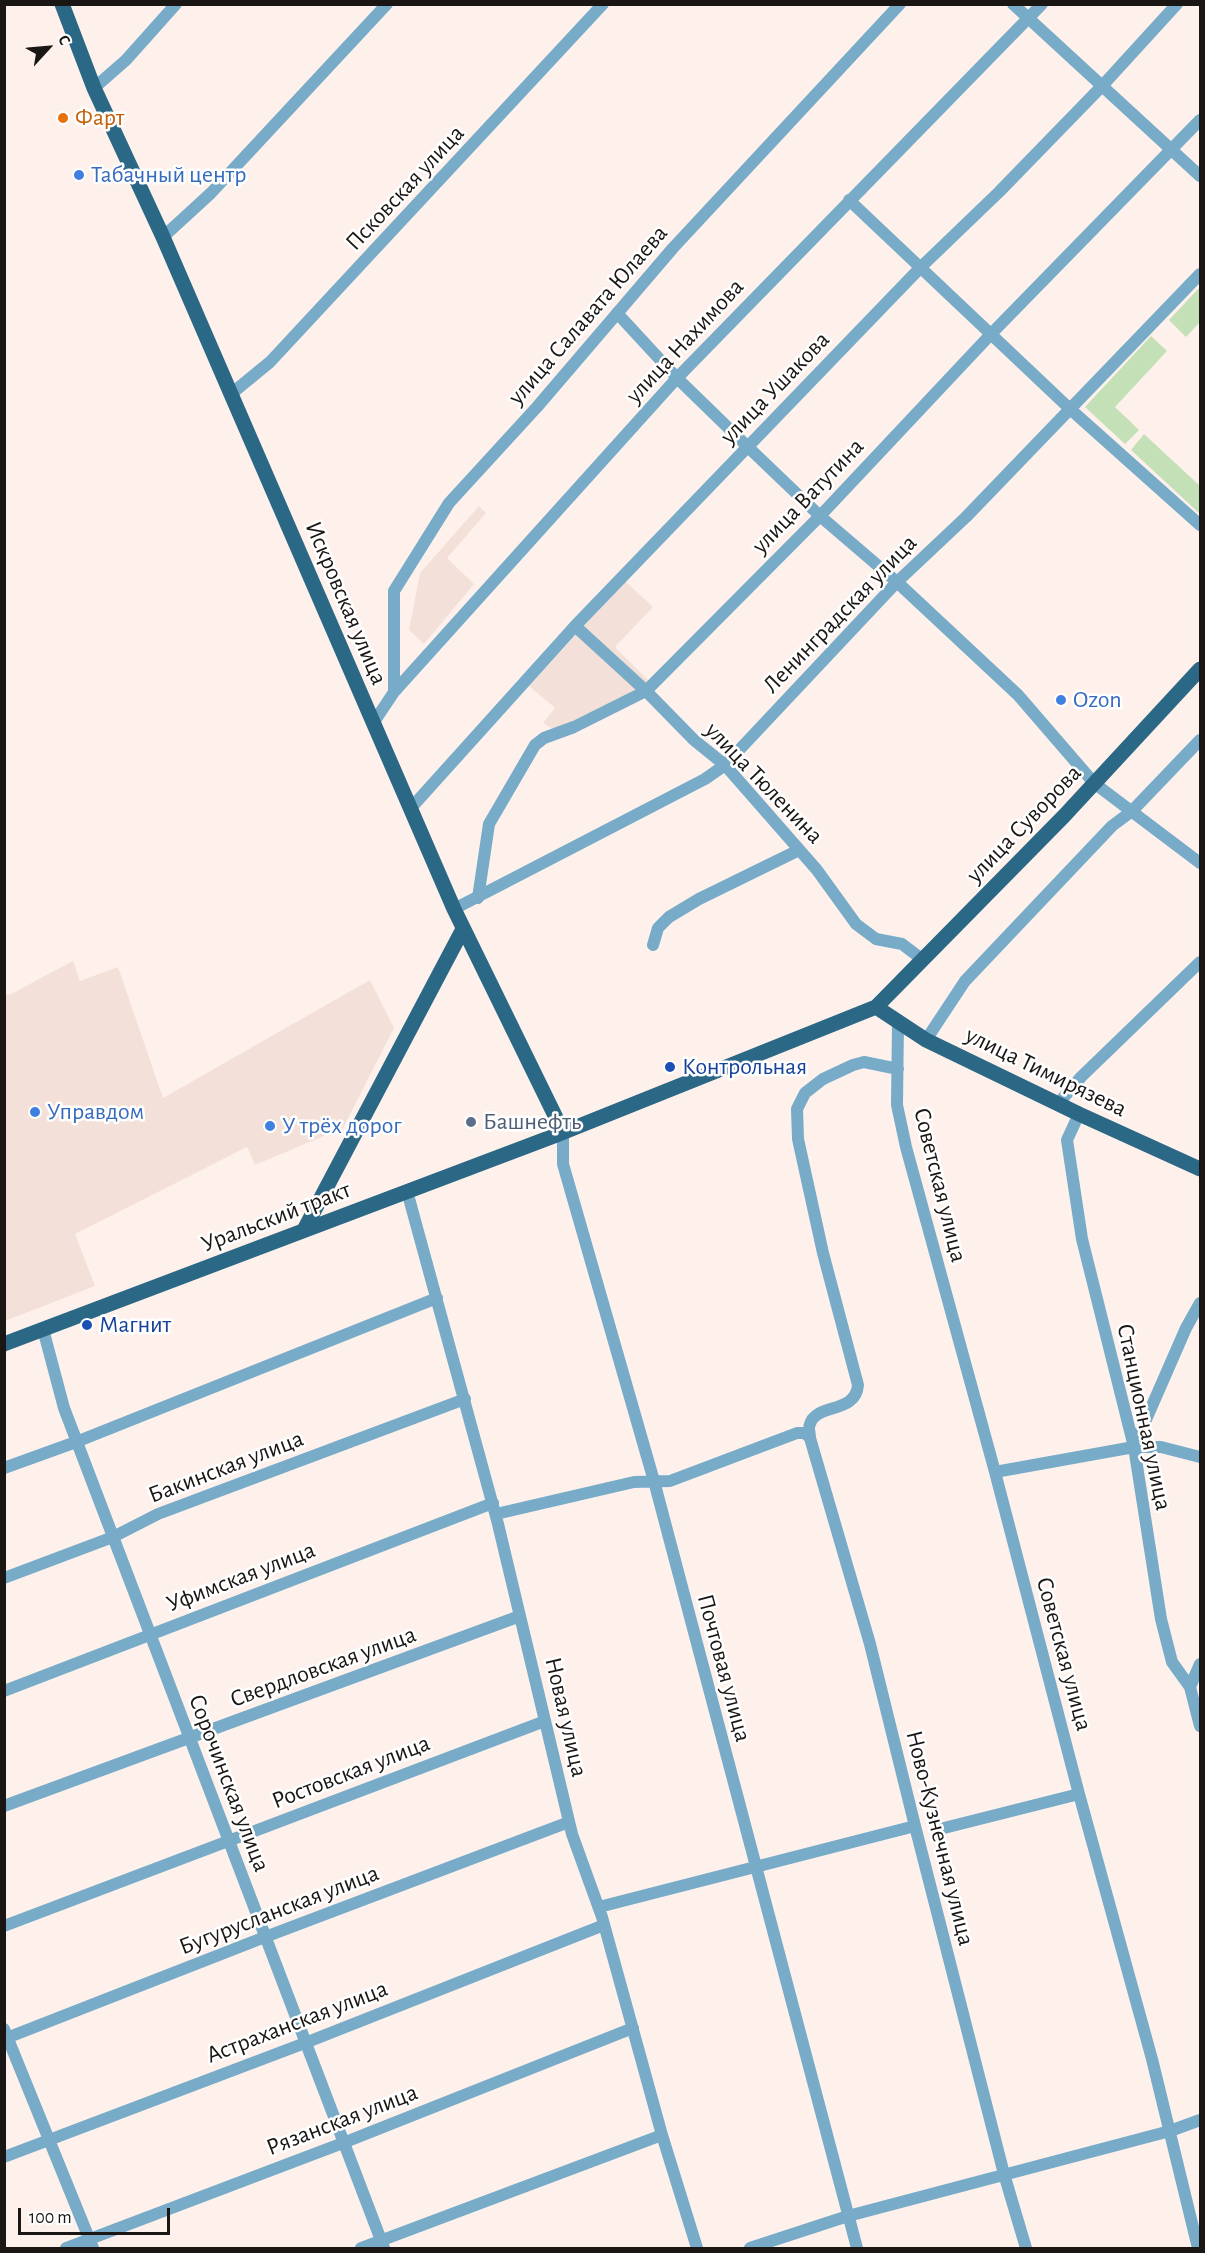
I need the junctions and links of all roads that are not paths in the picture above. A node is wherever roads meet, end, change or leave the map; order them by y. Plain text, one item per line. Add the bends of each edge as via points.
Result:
1 (62, 4) edge
2 (176, 4) edge
3 (387, 4) edge
4 (603, 4) edge
5 (900, 4) edge
6 (1013, 4) edge
7 (1042, 4) edge
8 (1177, 4) edge
9 (1029, 19) junction
10 (1103, 85) junction
11 (94, 88) junction
12 (1200, 120) edge
13 (1172, 150) junction
14 (1200, 176) edge
15 (849, 200) junction
16 (163, 237) junction
17 (921, 267) junction
18 (1200, 274) edge
19 (617, 313) junction
20 (992, 333) junction
21 (677, 378) junction
22 (231, 394) junction
23 (1069, 408) junction
24 (748, 447) junction
25 (820, 516) junction
26 (1200, 525) edge
27 (897, 582) junction
28 (575, 626) junction
29 (1200, 669) edge
30 (646, 691) junction
31 (394, 692) junction
32 (374, 722) junction
33 (1200, 740) edge
34 (725, 765) junction
35 (1094, 783) junction
36 (411, 808) junction
37 (1132, 811) junction
38 (799, 850) junction
39 (1200, 863) edge
40 (478, 898) junction
41 (454, 909) junction
42 (464, 929) junction
43 (653, 945) dead end
44 (923, 960) junction
45 (1200, 962) edge
46 (876, 1007) junction
47 (898, 1023) junction
48 (926, 1040) junction
49 (898, 1070) junction
50 (1058, 1104) junction
51 (1079, 1114) junction
52 (564, 1132) junction
53 (1200, 1169) edge
54 (407, 1191) junction
55 (304, 1230) junction
56 (437, 1298) junction
57 (1200, 1303) edge
58 (42, 1329) junction
59 (4, 1344) edge
60 (465, 1399) junction
61 (810, 1438) junction
62 (76, 1442) junction
63 (1134, 1448) junction
64 (1200, 1457) edge
65 (4, 1468) edge
66 (995, 1472) junction
67 (654, 1481) junction
68 (494, 1508) junction
69 (113, 1537) junction
70 (4, 1578) edge
71 (520, 1616) junction
72 (150, 1635) junction
73 (1200, 1664) edge
74 (1190, 1687) junction
75 (4, 1691) edge
76 (545, 1721) junction
77 (1200, 1726) edge
78 (190, 1739) junction
79 (1079, 1794) junction
80 (4, 1806) edge
81 (569, 1822) junction
82 (915, 1826) junction
83 (940, 1829) dead end
84 (229, 1841) junction
85 (754, 1867) junction
86 (598, 1907) junction
87 (604, 1925) junction
88 (4, 1926) edge
89 (265, 1937) junction
90 (633, 2028) junction
91 (6, 2035) edge
92 (305, 2043) junction
93 (1200, 2120) edge
94 (1170, 2131) junction
95 (662, 2135) junction
96 (49, 2140) junction
97 (343, 2143) junction
98 (4, 2157) edge
99 (1004, 2174) junction
100 (848, 2216) junction
101 (91, 2244) edge
102 (383, 2245) edge
103 (66, 2248) edge
104 (361, 2248) edge
105 (694, 2248) edge
106 (750, 2248) edge
107 (857, 2248) edge
108 (1026, 2248) edge
109 (1198, 2248) edge

1 - 11 main road, Искровская улица
2 - 11 street via 126,60
3 - 16 street via 211,193
4 - 22 street, Псковская улица via 270,362
5 - 19 street, улица Салавата Юлаева
6 - 9 street
7 - 9 street, улица Нахимова
8 - 10 street, улица Ушакова
9 - 10 street
9 - 15 street, улица Нахимова
10 - 13 street
10 - 17 street, улица Ушакова
11 - 16 main road, Искровская улица
12 - 13 street, улица Ватутина
13 - 14 street
13 - 20 street, улица Ватутина
15 - 17 street
15 - 21 street, улица Нахимова
16 - 22 main road, Искровская улица
17 - 20 street
17 - 24 street, улица Ушакова
18 - 23 street, Ленинградская улица
19 - 21 street
19 - 31 street, улица Салавата Юлаева via 449,503 394,591
20 - 23 street
20 - 25 street, улица Ватутина
21 - 24 street
21 - 31 street, улица Нахимова
22 - 32 main road, Искровская улица
23 - 26 street
23 - 27 street, Ленинградская улица via 966,517
24 - 25 street
24 - 28 street, улица Ушакова
25 - 27 street
25 - 30 street, улица Ватутина
27 - 34 street, Ленинградская улица
27 - 35 street via 1018,695
28 - 30 street, улица Тюленина
28 - 36 street, улица Ушакова
29 - 35 main road, улица Суворова
30 - 34 street, улица Тюленина
30 - 40 street, улица Ватутина via 535,745 489,824
31 - 32 street, улица Нахимова
32 - 36 main road, Искровская улица
33 - 37 street
34 - 38 street, улица Тюленина
34 - 40 street, Ленинградская улица
35 - 37 street
35 - 44 main road, улица Суворова
36 - 41 main road, Искровская улица
37 - 39 street
37 - 48 street via 1112,826 964,981
38 - 43 street via 669,916 658,928
38 - 44 street, улица Тюленина via 856,924 876,939 902,944
40 - 41 street, Ленинградская улица
41 - 42 main road, Искровская улица
42 - 52 main road, Искровская улица
42 - 55 main road
44 - 46 main road, улица Суворова
45 - 50 street
46 - 47 main road, улица Тимирязева
46 - 52 main road, Уральский тракт
47 - 48 main road, улица Тимирязева
47 - 49 street, Советская улица
48 - 50 main road, улица Тимирязева
49 - 61 street via 864,1062 853,1065 805,1092 797,1109 798,1139 820,1242 858,1384 852,1400 815,1416 810,1423
49 - 66 street, Советская улица via 897,1105 906,1147
50 - 51 main road, улица Тимирязева
51 - 53 main road, улица Тимирязева
51 - 63 street, Станционная улица via 1067,1140 1082,1239
52 - 54 main road, Уральский тракт
52 - 67 street, Почтовая улица via 563,1164
54 - 55 main road, Уральский тракт
54 - 56 street, Новая улица
55 - 58 main road, Уральский тракт
56 - 60 street, Новая улица
56 - 62 street
57 - 63 street via 1185,1328
58 - 59 main road, Уральский тракт
58 - 62 street, Сорочинская улица
60 - 68 street, Новая улица
60 - 69 street, Бакинская улица via 158,1514
61 - 67 street, Уфимская улица via 797,1433 670,1481
61 - 82 street, Ново-Кузнечная улица via 870,1644
62 - 65 street
62 - 69 street, Сорочинская улица
63 - 64 street via 1161,1447
63 - 66 street
63 - 74 street, Станционная улица via 1161,1619 1172,1662
66 - 79 street, Советская улица
67 - 68 street, Уфимская улица
67 - 85 street, Почтовая улица
68 - 71 street, Новая улица
68 - 72 street, Уфимская улица
69 - 70 street, Бакинская улица
69 - 72 street, Сорочинская улица
71 - 76 street, Новая улица
71 - 78 street, Свердловская улица
72 - 75 street, Уфимская улица
72 - 78 street, Сорочинская улица
73 - 74 street
74 - 77 street, Станционная улица
76 - 81 street, Новая улица
76 - 84 street, Ростовская улица
78 - 80 street, Свердловская улица
78 - 84 street, Сорочинская улица
79 - 83 street
79 - 94 street, Советская улица
81 - 86 street, Новая улица
81 - 89 street, Бугурусланская улица
82 - 85 street
82 - 99 street, Ново-Кузнечная улица
84 - 88 street, Ростовская улица
84 - 89 street, Сорочинская улица
85 - 86 street
85 - 100 street, Почтовая улица
86 - 87 street, Новая улица
87 - 90 street, Новая улица
87 - 92 street, Астраханская улица
89 - 91 street, Бугурусланская улица
89 - 92 street, Сорочинская улица
90 - 95 street, Новая улица
90 - 97 street, Рязанская улица
91 - 96 street
92 - 96 street, Астраханская улица
92 - 97 street, Сорочинская улица
93 - 94 street
94 - 99 street
94 - 109 street, Советская улица
95 - 102 street
95 - 105 street, Новая улица
96 - 98 street, Астраханская улица
96 - 101 street
97 - 101 street, Рязанская улица
97 - 102 street, Сорочинская улица
99 - 100 street
99 - 108 street, Ново-Кузнечная улица
100 - 106 street
100 - 107 street, Почтовая улица
101 - 103 street, Рязанская улица
102 - 104 street

